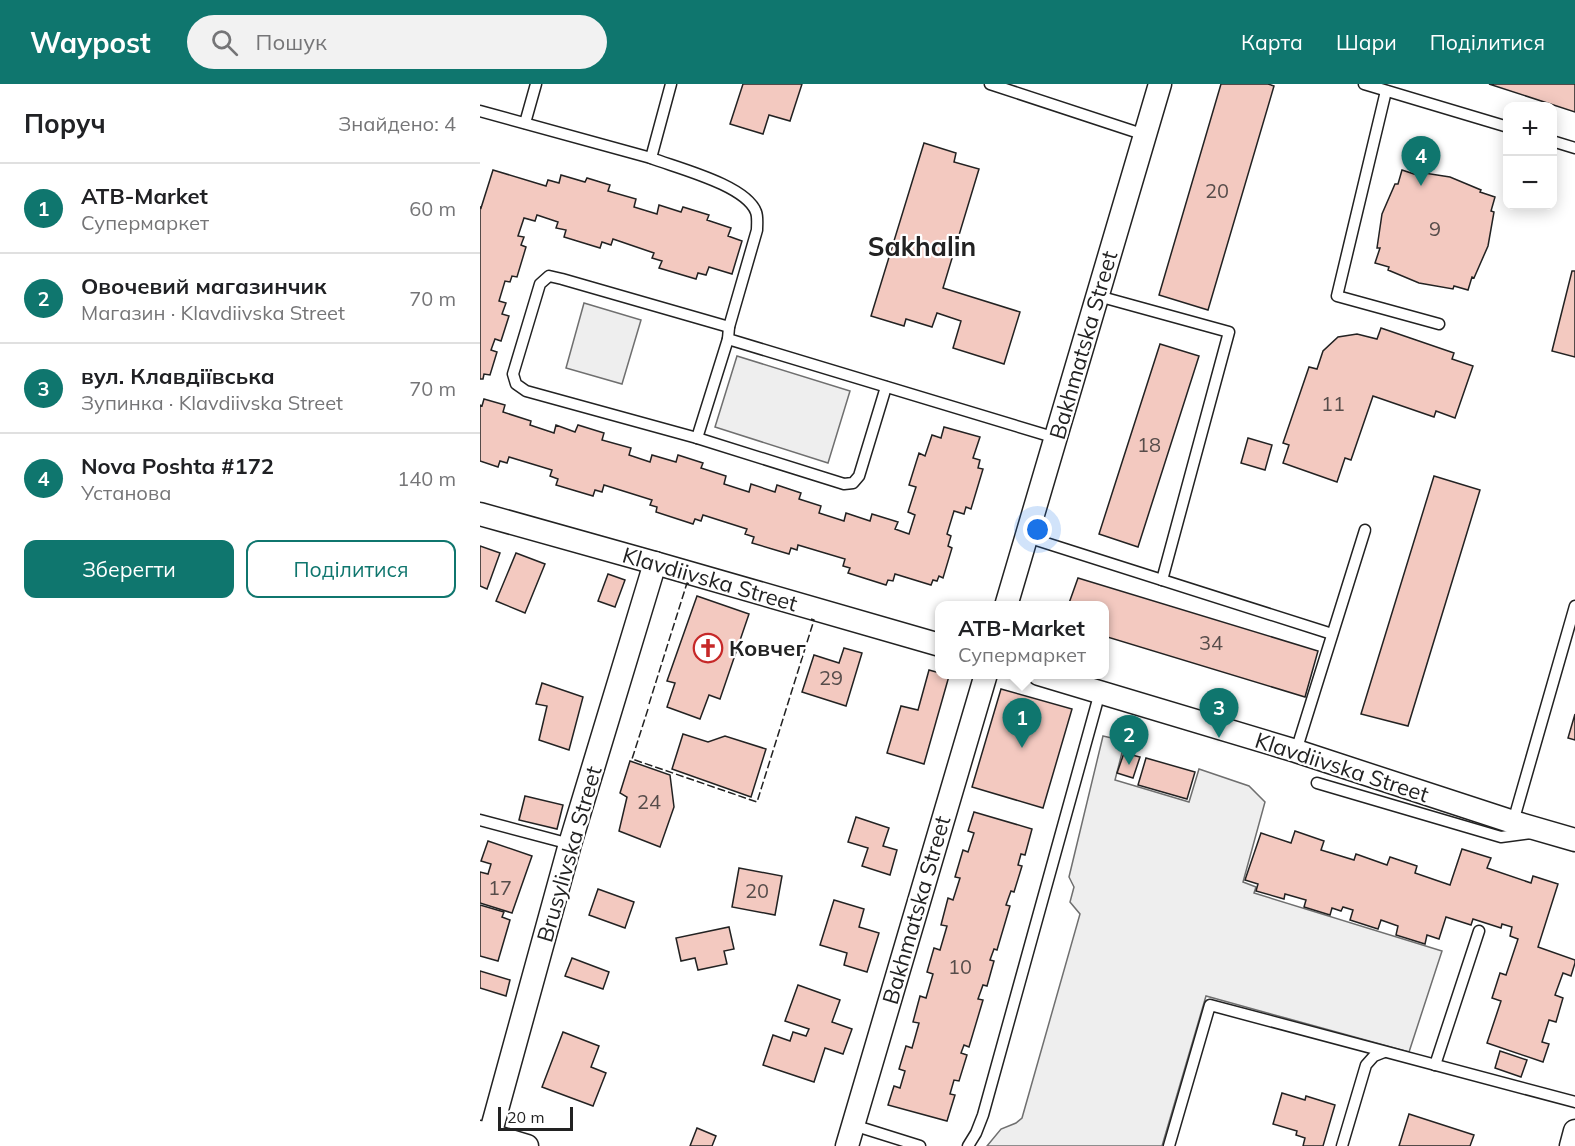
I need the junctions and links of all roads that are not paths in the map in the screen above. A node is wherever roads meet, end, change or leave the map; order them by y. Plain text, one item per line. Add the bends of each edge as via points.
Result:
1 (536, 84) edge
2 (671, 84) edge
3 (990, 84) edge
4 (1160, 84) edge
5 (1364, 84) edge
6 (1386, 91) junction
7 (480, 111) edge
8 (525, 123) junction
9 (1503, 126) edge
10 (1145, 135) junction
11 (1557, 143) edge
12 (1575, 148) edge
13 (651, 158) junction
14 (1098, 296) junction
15 (1439, 324) dead end
16 (729, 327) junction
17 (728, 339) junction
18 (886, 387) junction
19 (697, 438) junction
20 (1056, 438) junction
21 (480, 514) edge
22 (1365, 530) dead end
23 (1027, 537) junction
24 (655, 563) junction
25 (1162, 580) junction
26 (1008, 601) edge
27 (1575, 606) edge
28 (1332, 634) junction
29 (935, 644) edge
30 (985, 679) edge
31 (1054, 679) edge
32 (1100, 692) junction
33 (1296, 751) junction
34 (1317, 783) dead end
35 (480, 820) edge
36 (1513, 822) junction
37 (1543, 831) junction
38 (1575, 840) edge
39 (570, 844) junction
40 (1479, 931) dead end
41 (1384, 1052) junction
42 (1435, 1065) junction
43 (1575, 1102) edge
44 (1575, 1131) edge
45 (850, 1136) edge
46 (486, 1138) edge
47 (527, 1146) edge
48 (920, 1146) edge
49 (968, 1146) edge
50 (1169, 1146) edge
51 (1342, 1146) edge
52 (1571, 1146) edge

1 - 8 lane
2 - 13 lane
3 - 10 lane
4 - 10 street, Bakhmatska Street
5 - 6 lane
6 - 9 lane
6 - 15 lane via 1337,296
7 - 8 lane
8 - 13 lane
10 - 14 street, Bakhmatska Street
11 - 12 lane
13 - 16 lane via 731,187 751,202 757,214 757,230
14 - 20 street, Bakhmatska Street
14 - 25 lane via 1228,332
16 - 17 lane
16 - 19 lane via 549,276 540,284 513,374 516,384 526,391
17 - 18 lane
17 - 19 lane
18 - 19 lane via 859,476 853,483 844,484
18 - 20 lane
20 - 23 street, Bakhmatska Street
21 - 24 street, Klavdiivska Street
22 - 28 lane
23 - 25 lane
23 - 26 street, Bakhmatska Street
24 - 29 street, Klavdiivska Street
24 - 39 street, Brusylivska Street
25 - 28 lane
27 - 36 lane
28 - 33 lane
30 - 45 street, Bakhmatska Street
31 - 32 street, Klavdiivska Street
32 - 33 street, Klavdiivska Street
32 - 49 lane via 982,1115
33 - 36 street, Klavdiivska Street
34 - 37 lane via 1501,837
35 - 39 lane
36 - 37 street, Klavdiivska Street
37 - 38 street, Klavdiivska Street
39 - 46 street, Brusylivska Street
40 - 42 lane
41 - 42 lane
41 - 50 lane via 1210,1005
41 - 51 lane via 1366,1065
42 - 43 lane
44 - 52 street
45 - 48 lane
46 - 47 street

